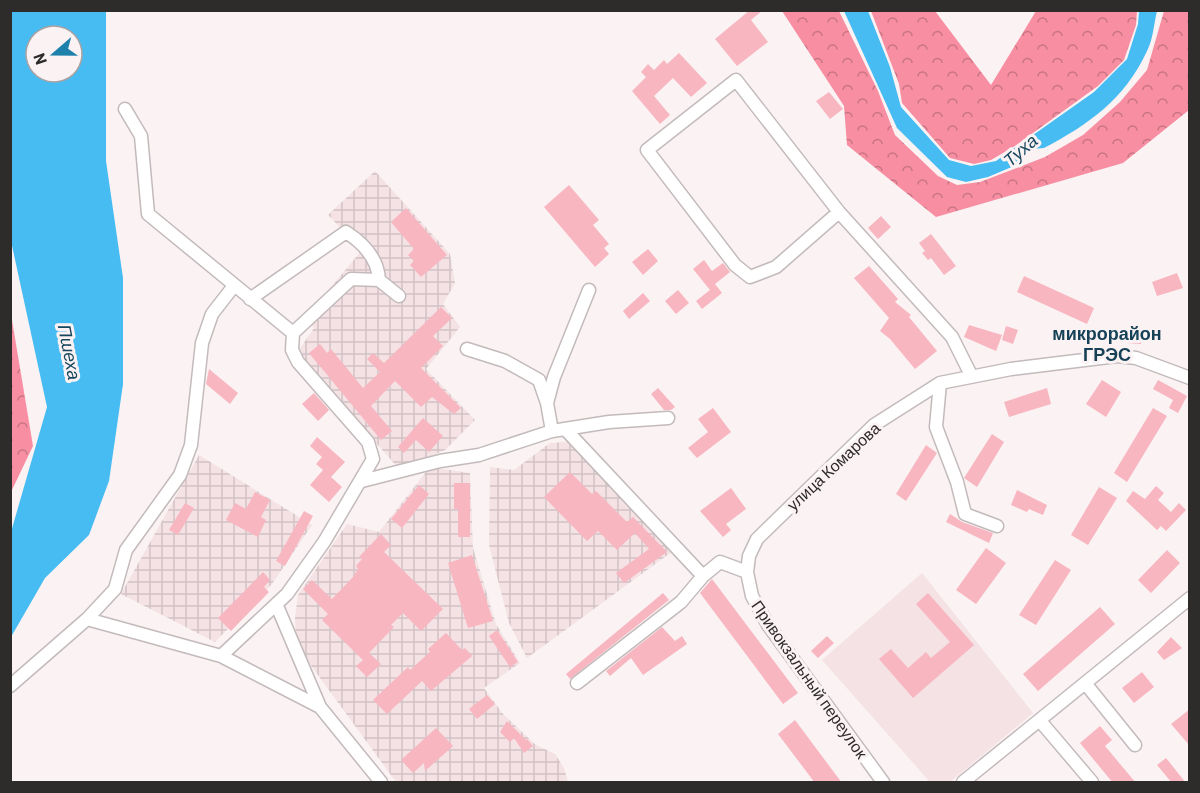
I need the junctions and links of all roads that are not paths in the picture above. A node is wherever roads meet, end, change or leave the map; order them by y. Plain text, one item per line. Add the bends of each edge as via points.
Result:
1 (124, 109) dead end
2 (839, 212) junction
3 (379, 280) junction
4 (233, 287) junction
5 (589, 290) dead end
6 (399, 296) dead end
7 (250, 299) junction
8 (292, 333) junction
9 (467, 350) dead end
10 (971, 375) junction
11 (1190, 378) edge
12 (940, 382) junction
13 (547, 403) junction
14 (668, 418) dead end
15 (566, 429) junction
16 (552, 431) junction
17 (362, 481) junction
18 (997, 526) dead end
19 (747, 572) junction
20 (703, 576) junction
21 (1190, 598) edge
22 (277, 606) junction
23 (87, 619) junction
24 (221, 656) junction
25 (577, 683) dead end
26 (1085, 683) junction
27 (10, 686) edge
28 (320, 708) junction
29 (1041, 722) junction
30 (1135, 745) dead end
31 (381, 783) edge
32 (883, 783) edge
33 (963, 783) edge
34 (1092, 783) edge

1 - 4 street via 141,136 148,214
2 - 2 street via 776,267 750,277 735,265 648,150 736,80
2 - 10 street via 952,337
3 - 6 street
3 - 7 street via 378,268 363,243 346,232
3 - 8 street via 351,279
4 - 7 street
4 - 23 street via 212,314 202,343 191,445 180,475 126,550 115,589
5 - 13 street
7 - 8 street
8 - 17 street via 292,350 298,362 368,442 374,459
9 - 13 street via 505,361 539,380
10 - 11 street, улица Комарова via 1117,356 1136,358
10 - 12 street, улица Комарова
12 - 18 street via 936,427 965,514
12 - 19 street, улица Комарова via 874,425 757,539
13 - 16 street
14 - 15 street
15 - 16 street
15 - 20 street
16 - 17 street via 479,455
17 - 22 street
19 - 20 street via 720,562
19 - 32 street, Привокзальный переулок via 752,596 768,625
20 - 25 street via 681,602
21 - 26 street
22 - 24 street
22 - 28 street
23 - 24 street
23 - 27 street
24 - 28 street
26 - 29 street
26 - 30 street
28 - 31 street
29 - 33 street
29 - 34 street

